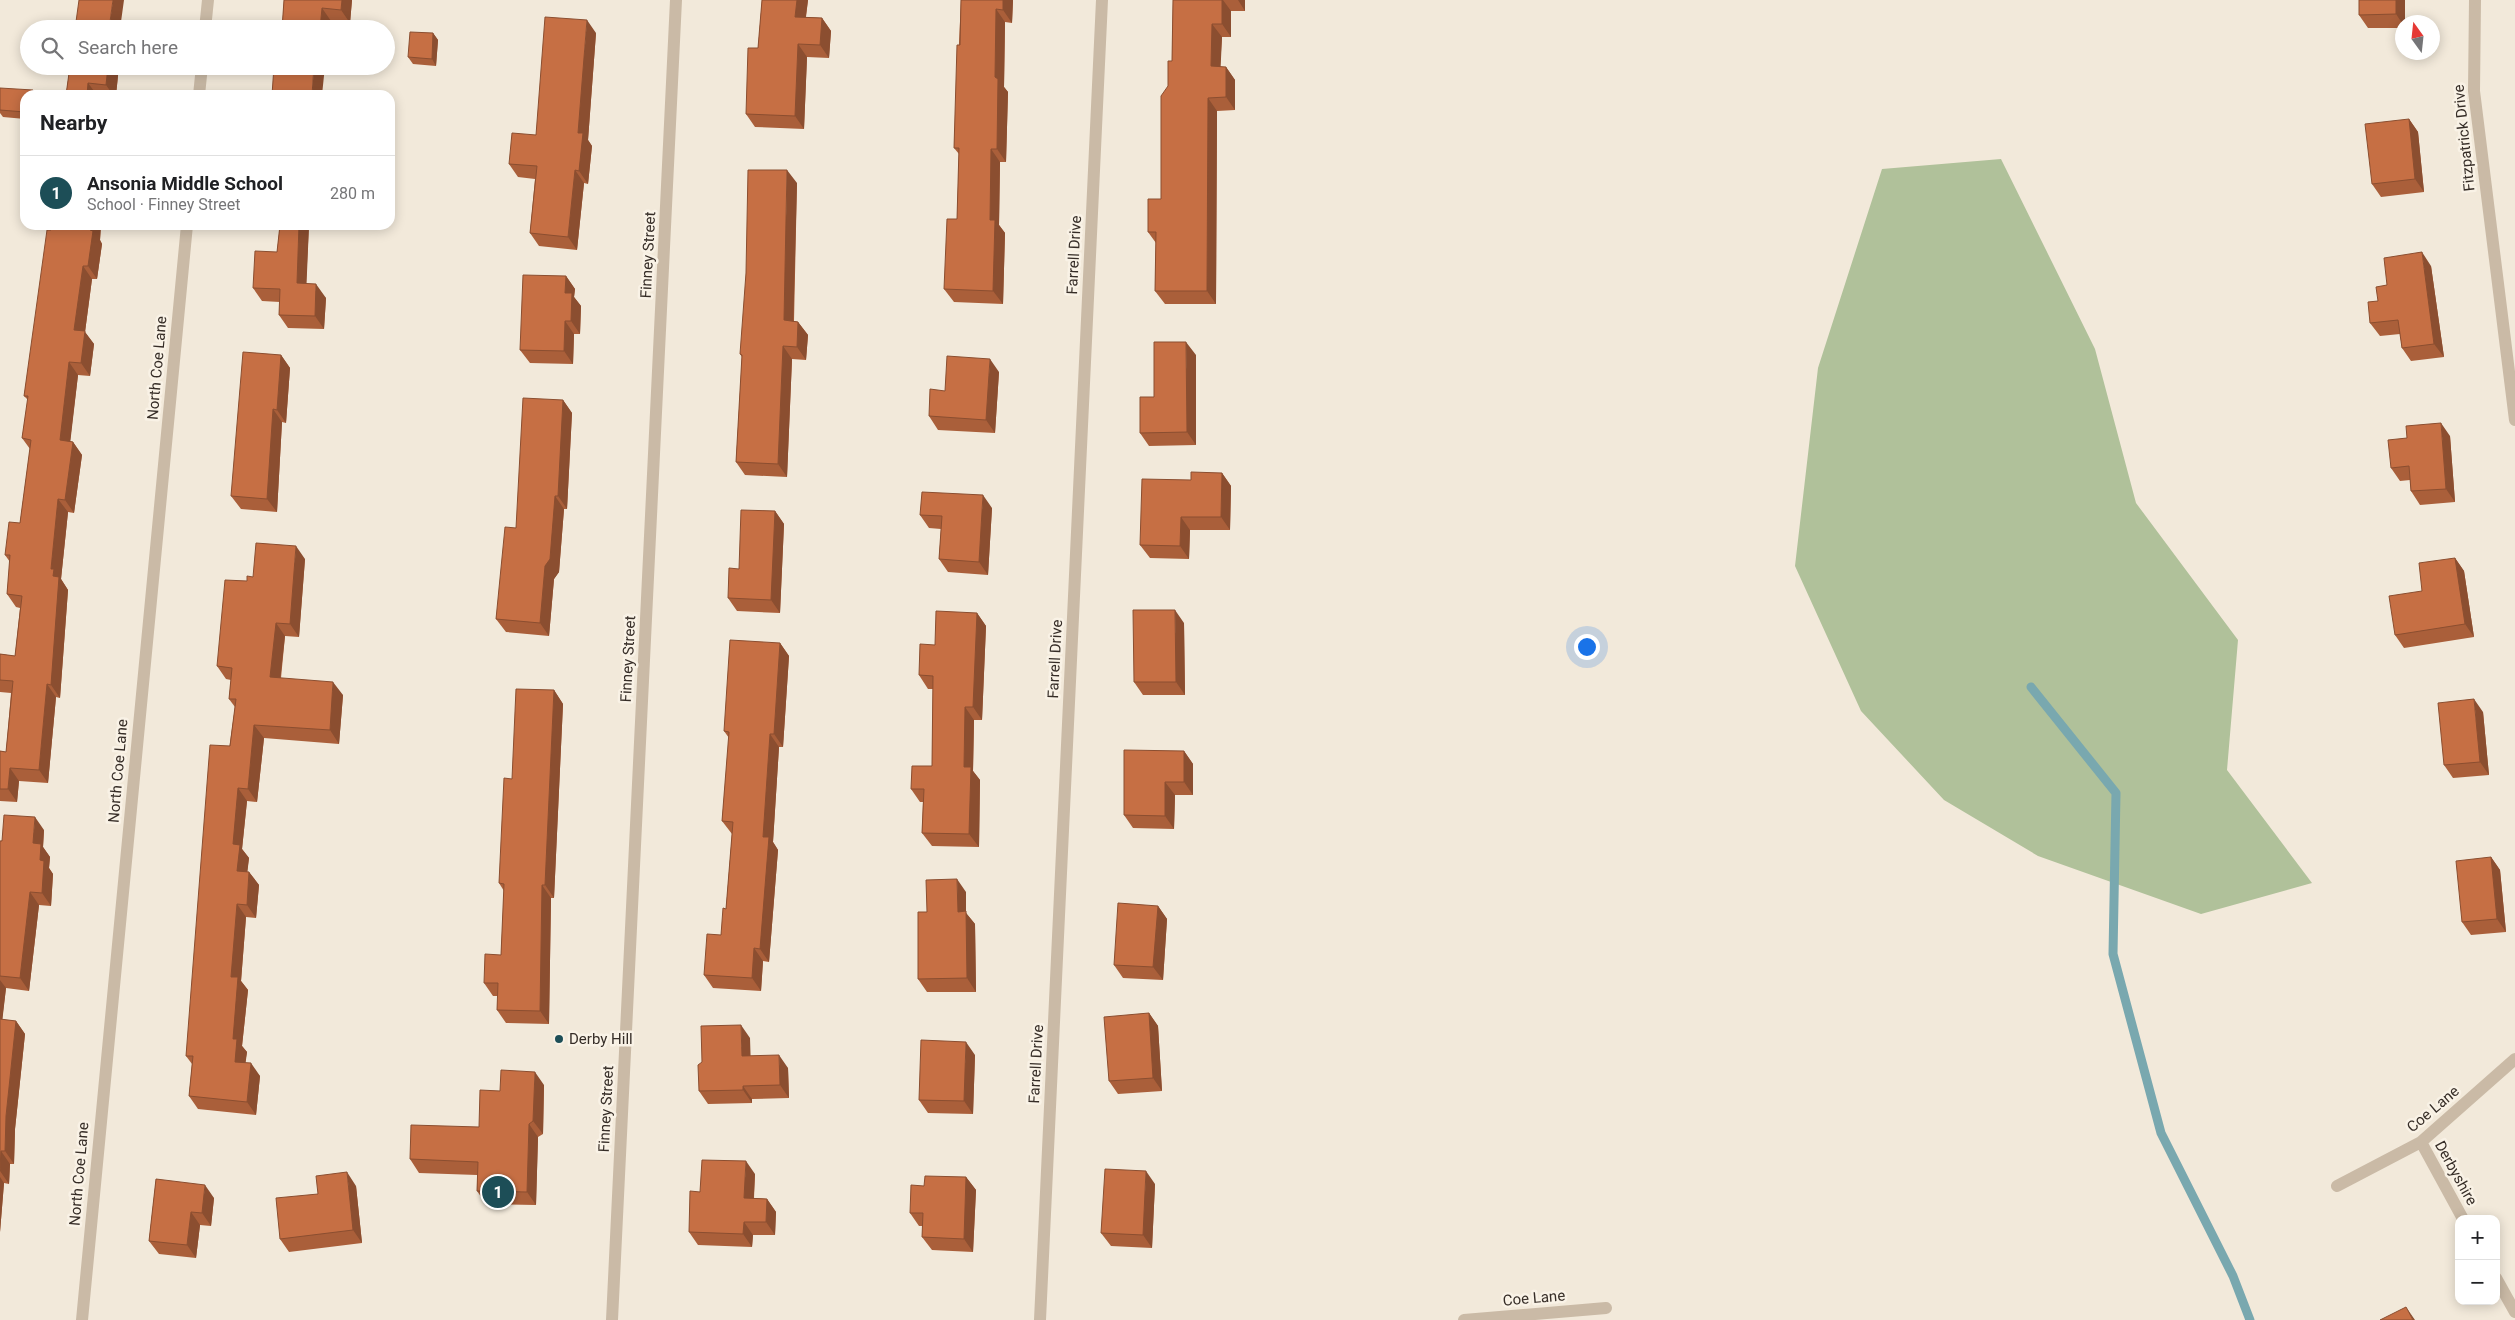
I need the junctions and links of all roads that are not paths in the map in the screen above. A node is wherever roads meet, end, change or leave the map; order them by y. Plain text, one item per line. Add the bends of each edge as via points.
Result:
1 (208, 0) edge
2 (676, 0) edge
3 (1102, 0) edge
4 (2474, 0) edge
5 (206, 20) edge
6 (201, 75) edge
7 (200, 90) edge
8 (187, 230) edge
9 (2515, 420) edge
10 (2515, 1060) edge
11 (2421, 1142) junction
12 (2337, 1186) dead end
13 (2461, 1215) edge
14 (2500, 1285) edge
15 (1606, 1308) dead end
16 (2515, 1312) edge
17 (82, 1320) edge
18 (612, 1320) edge
19 (1040, 1320) edge
20 (1464, 1320) edge

1 - 5 street
2 - 18 street, Finney Street
3 - 19 street, Farrell Drive
4 - 9 street, Fitzpatrick Drive via 2474,91
6 - 7 street
8 - 17 street, North Coe Lane
10 - 11 street, Coe Lane
11 - 12 street, Coe Lane
11 - 13 street, Derbyshire
14 - 16 street
15 - 20 street, Coe Lane

